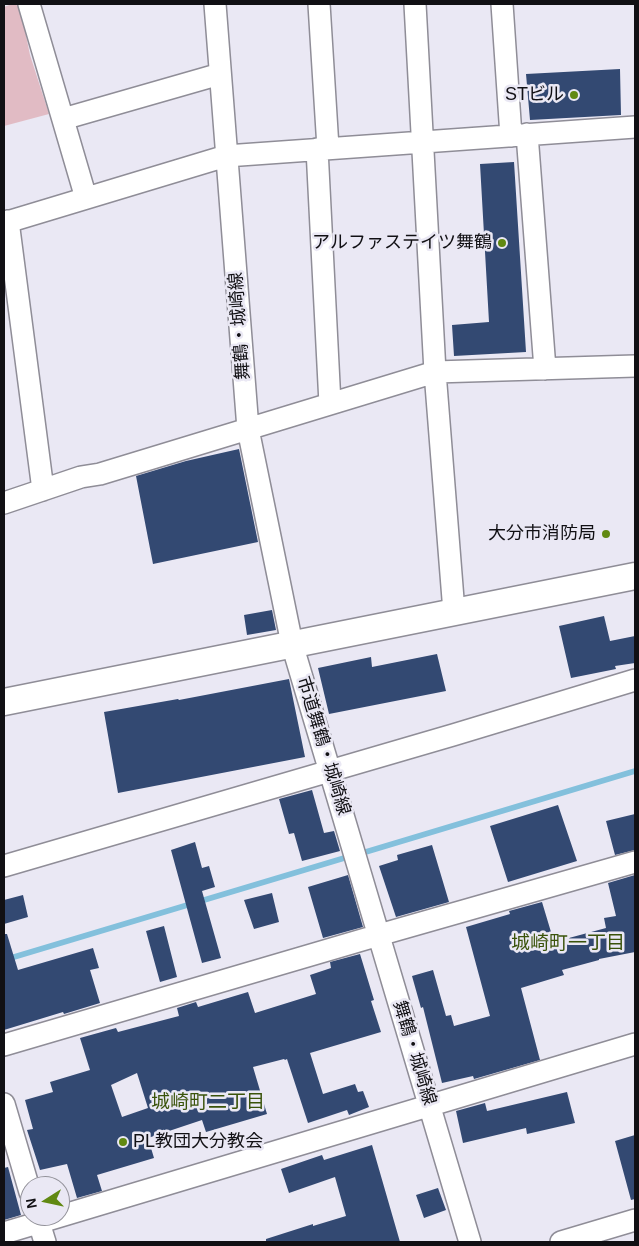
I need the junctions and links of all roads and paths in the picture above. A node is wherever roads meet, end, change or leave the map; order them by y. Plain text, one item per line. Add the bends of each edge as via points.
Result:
1 (29, 4) edge
2 (215, 4) edge
3 (319, 4) edge
4 (415, 4) edge
5 (502, 4) edge
6 (220, 74) junction
7 (63, 120) junction
8 (635, 127) edge
9 (519, 135) junction
10 (422, 142) junction
11 (323, 149) junction
12 (226, 156) junction
13 (86, 198) junction
14 (6, 222) edge
15 (635, 366) edge
16 (545, 369) junction
17 (435, 372) junction
18 (330, 404) junction
19 (248, 429) junction
20 (43, 490) junction
21 (4, 503) edge
22 (635, 576) edge
23 (454, 612) junction
24 (292, 644) junction
25 (635, 680) edge
26 (4, 702) edge
27 (330, 771) junction
28 (356, 856) joint
29 (635, 862) edge
30 (4, 866) edge
31 (379, 935) junction
32 (635, 1044) edge
33 (4, 1045) edge
34 (4, 1104) edge
35 (430, 1106) junction
36 (25, 1176) edge
37 (635, 1220) edge
38 (40, 1227) edge
39 (4, 1233) edge
40 (470, 1242) edge
41 (561, 1242) edge

1 - 7 street
2 - 6 street, 舞鶴・城崎線
3 - 11 street
4 - 10 street
5 - 9 street
6 - 7 street
6 - 12 street, 舞鶴・城崎線
7 - 13 street
8 - 9 street
9 - 10 street
9 - 16 street
10 - 11 street
10 - 17 street
11 - 12 street
11 - 18 street
12 - 13 street
12 - 19 street, 舞鶴・城崎線
13 - 14 street
14 - 20 street
15 - 16 street
16 - 17 street
17 - 18 street
17 - 23 street
18 - 19 street
19 - 20 street
19 - 24 street, 舞鶴・城崎線
20 - 21 street
22 - 23 street
23 - 24 street
24 - 26 street
24 - 27 street, 市道舞鶴・城崎線
25 - 27 street
27 - 28 street, 市道舞鶴・城崎線
27 - 30 street
28 - 31 street, 舞鶴・城崎線
29 - 31 street
31 - 33 street
31 - 35 street, 舞鶴・城崎線
32 - 35 street
34 - 36 street
35 - 38 street
35 - 40 street, 舞鶴・城崎線
37 - 41 street
38 - 39 street

